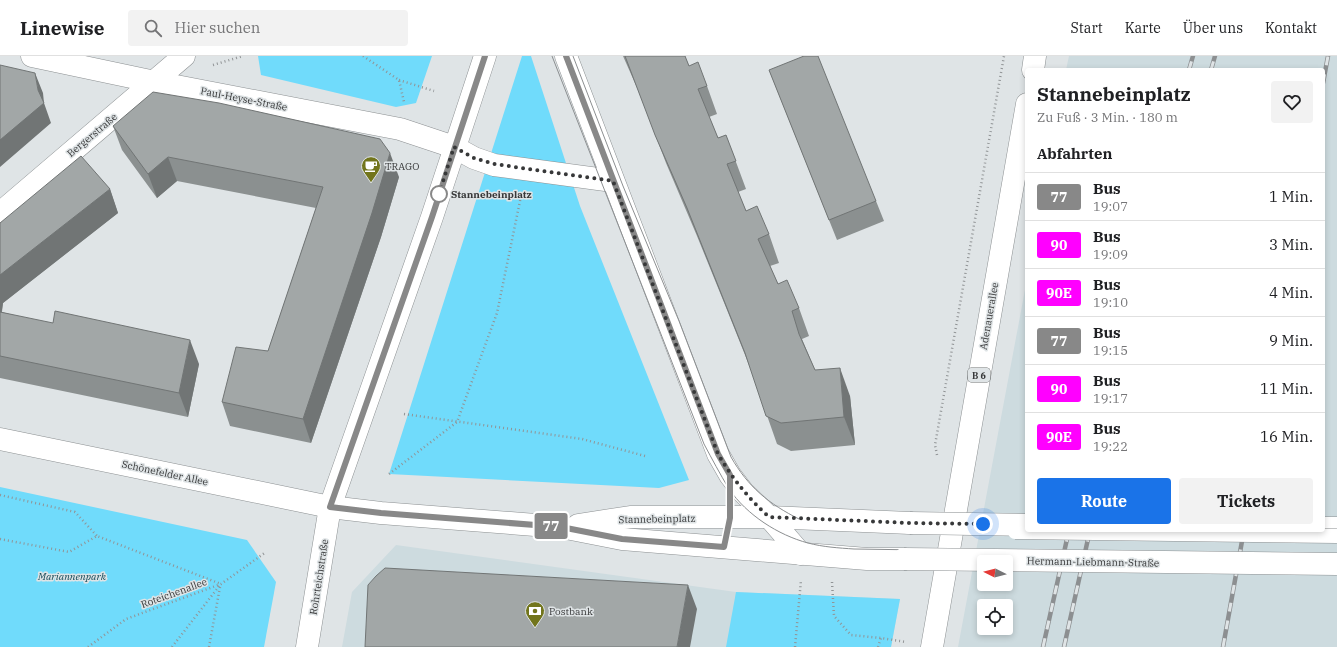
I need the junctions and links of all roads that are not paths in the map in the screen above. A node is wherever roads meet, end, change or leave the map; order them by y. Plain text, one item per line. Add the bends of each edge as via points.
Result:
1 (32, 56) edge
2 (184, 56) edge
3 (485, 56) edge
4 (566, 56) edge
5 (1036, 56) edge
6 (1033, 68) edge
7 (155, 82) junction
8 (1025, 115) edge
9 (454, 147) junction
10 (613, 181) junction
11 (0, 213) edge
12 (0, 439) edge
13 (730, 475) junction
14 (330, 507) junction
15 (769, 517) junction
16 (730, 518) junction
17 (1025, 525) edge
18 (561, 527) junction
19 (910, 527) junction
20 (1325, 528) edge
21 (1337, 528) edge
22 (1025, 529) edge
23 (1147, 532) edge
24 (1337, 536) edge
25 (724, 547) junction
26 (801, 554) junction
27 (1337, 564) edge
28 (307, 647) edge
29 (932, 647) edge

1 - 7 main road, Paul-Heyse-Straße
2 - 7 main road, Bergerstraße
3 - 9 main road
4 - 10 main road
5 - 6 main road
7 - 9 main road, Paul-Heyse-Straße via 400,129
7 - 11 main road, Bergerstraße
8 - 29 main road, Adenauerallee / B 6
9 - 10 main road via 484,162
9 - 14 main road
10 - 13 main road via 718,454
12 - 14 main road, Schönefelder Allee
13 - 15 main road via 743,492
13 - 16 main road
14 - 18 main road, Stannebeinplatz
14 - 28 main road, Rohrteichstraße
15 - 16 main road, Stannebeinplatz
15 - 19 main road
15 - 26 main road
16 - 18 main road, Stannebeinplatz via 630,518
16 - 25 main road
17 - 19 main road, bridge
18 - 25 main road, Stannebeinplatz via 622,539
19 - 22 lane, bridge
20 - 21 main road
23 - 24 lane, bridge
25 - 26 main road, Stannebeinplatz
26 - 27 main road, Hermann-Liebmann-Straße, bridge via 867,559

